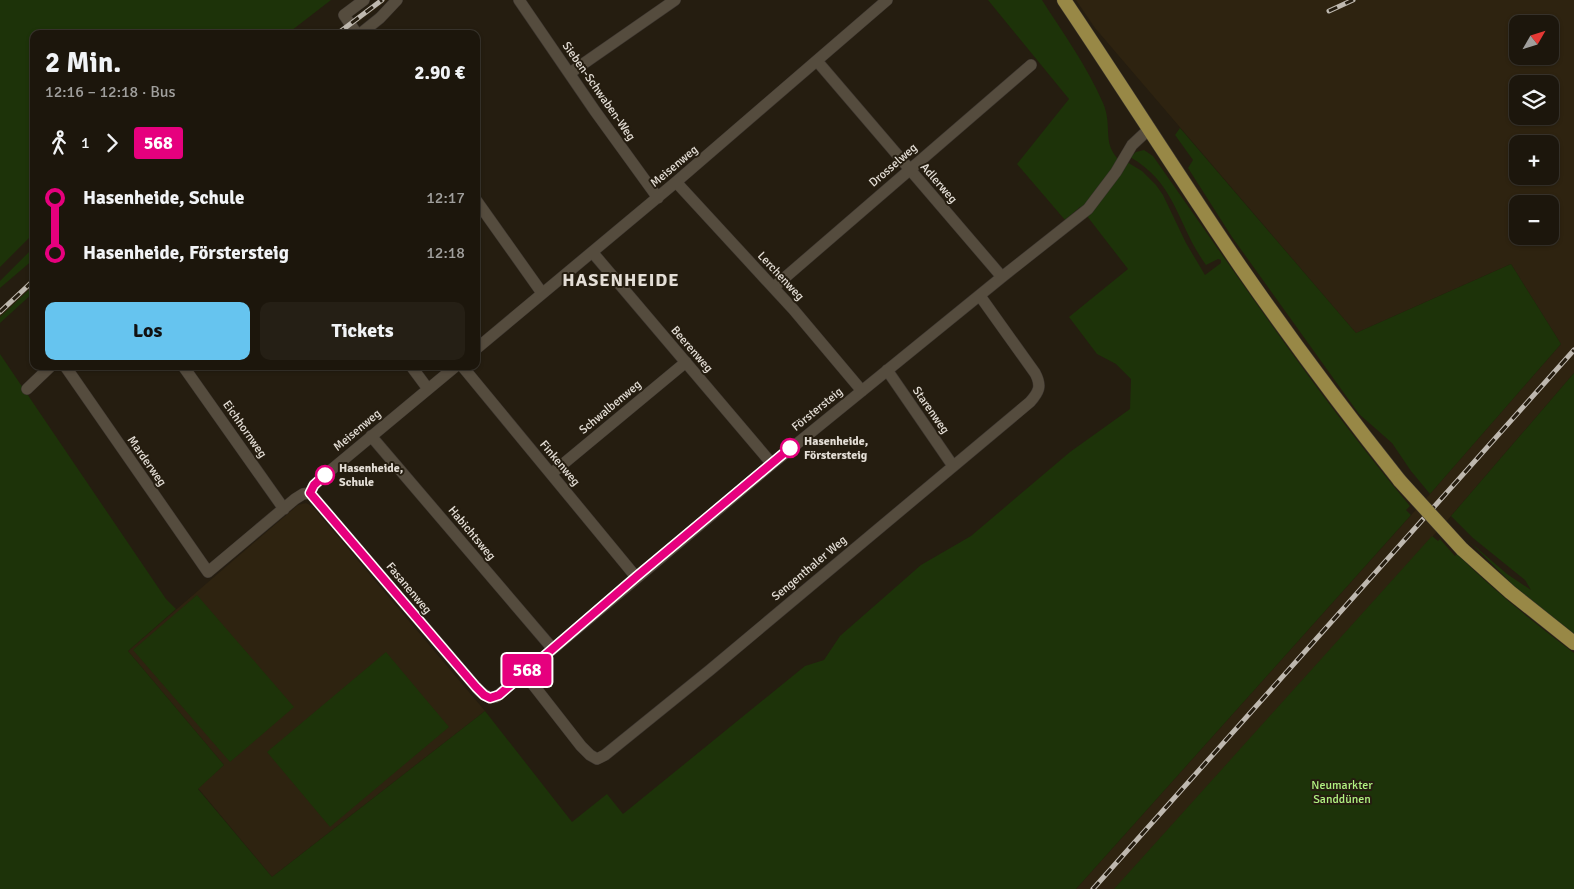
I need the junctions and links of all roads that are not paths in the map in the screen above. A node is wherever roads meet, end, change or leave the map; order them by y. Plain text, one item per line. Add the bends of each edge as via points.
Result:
1 (364, 0) edge
2 (397, 0) edge
3 (519, 0) edge
4 (675, 0) edge
5 (887, 0) edge
6 (1064, 0) edge
7 (356, 30) edge
8 (364, 30) edge
9 (816, 60) junction
10 (1030, 65) dead end
11 (570, 74) junction
12 (1148, 130) junction
13 (909, 169) junction
14 (676, 182) junction
15 (658, 198) junction
16 (480, 206) edge
17 (593, 253) junction
18 (1002, 277) junction
19 (774, 287) junction
20 (542, 292) junction
21 (980, 296) junction
22 (480, 346) edge
23 (686, 362) junction
24 (47, 370) edge
25 (67, 370) edge
26 (186, 370) edge
27 (414, 370) edge
28 (451, 370) edge
29 (465, 370) edge
30 (887, 370) junction
31 (27, 389) dead end
32 (428, 389) junction
33 (862, 391) junction
34 (371, 436) junction
35 (772, 464) junction
36 (953, 466) junction
37 (551, 474) junction
38 (310, 493) junction
39 (284, 508) junction
40 (208, 572) joint
41 (636, 577) junction
42 (1574, 643) edge
43 (552, 648) junction
44 (524, 674) junction
45 (490, 698) joint

1 - 7 street via 344,15
2 - 8 street
3 - 11 street, Sieben-Schwaben-Weg
4 - 11 street
5 - 9 street, Meisenweg
6 - 12 main road
9 - 13 street, Adlerweg
9 - 14 street, Meisenweg
10 - 13 street, Drosselweg
11 - 15 street, Sieben-Schwaben-Weg
12 - 18 street, Förstersteig via 1132,145 1093,205
12 - 42 main road, bridge via 1243,271 1400,481 1462,549
13 - 18 street, Adlerweg
13 - 19 street, Drosselweg
14 - 15 street, Meisenweg
14 - 19 street, Lerchenweg
15 - 17 street, Meisenweg
16 - 20 street
17 - 20 street, Meisenweg
17 - 23 street, Beerenweg
18 - 21 street, Förstersteig
19 - 33 street, Lerchenweg
20 - 22 street, Meisenweg
21 - 30 street, Förstersteig
21 - 36 street, Sengenthaler Weg via 1040,384 1030,402
23 - 35 street, Beerenweg
23 - 37 street, Schwalbenweg
24 - 31 street
25 - 40 street, Marderweg
26 - 39 street, Eichhornweg
27 - 32 street
28 - 32 street, Meisenweg
29 - 37 street, Finkenweg
30 - 33 street, Förstersteig
30 - 36 street, Starenweg
32 - 34 street, Meisenweg
33 - 35 street, Förstersteig
34 - 38 street, Meisenweg via 314,485
34 - 43 street, Habichtsweg
35 - 41 street, Förstersteig
36 - 44 street, Sengenthaler Weg via 599,759 593,758 581,746
37 - 41 street, Finkenweg
38 - 39 street, Meisenweg via 299,496
38 - 45 street, Fasanenweg via 476,687
39 - 40 street, Meisenweg
41 - 43 street, Förstersteig
43 - 44 street, Förstersteig
44 - 45 street, Förstersteig via 499,695

